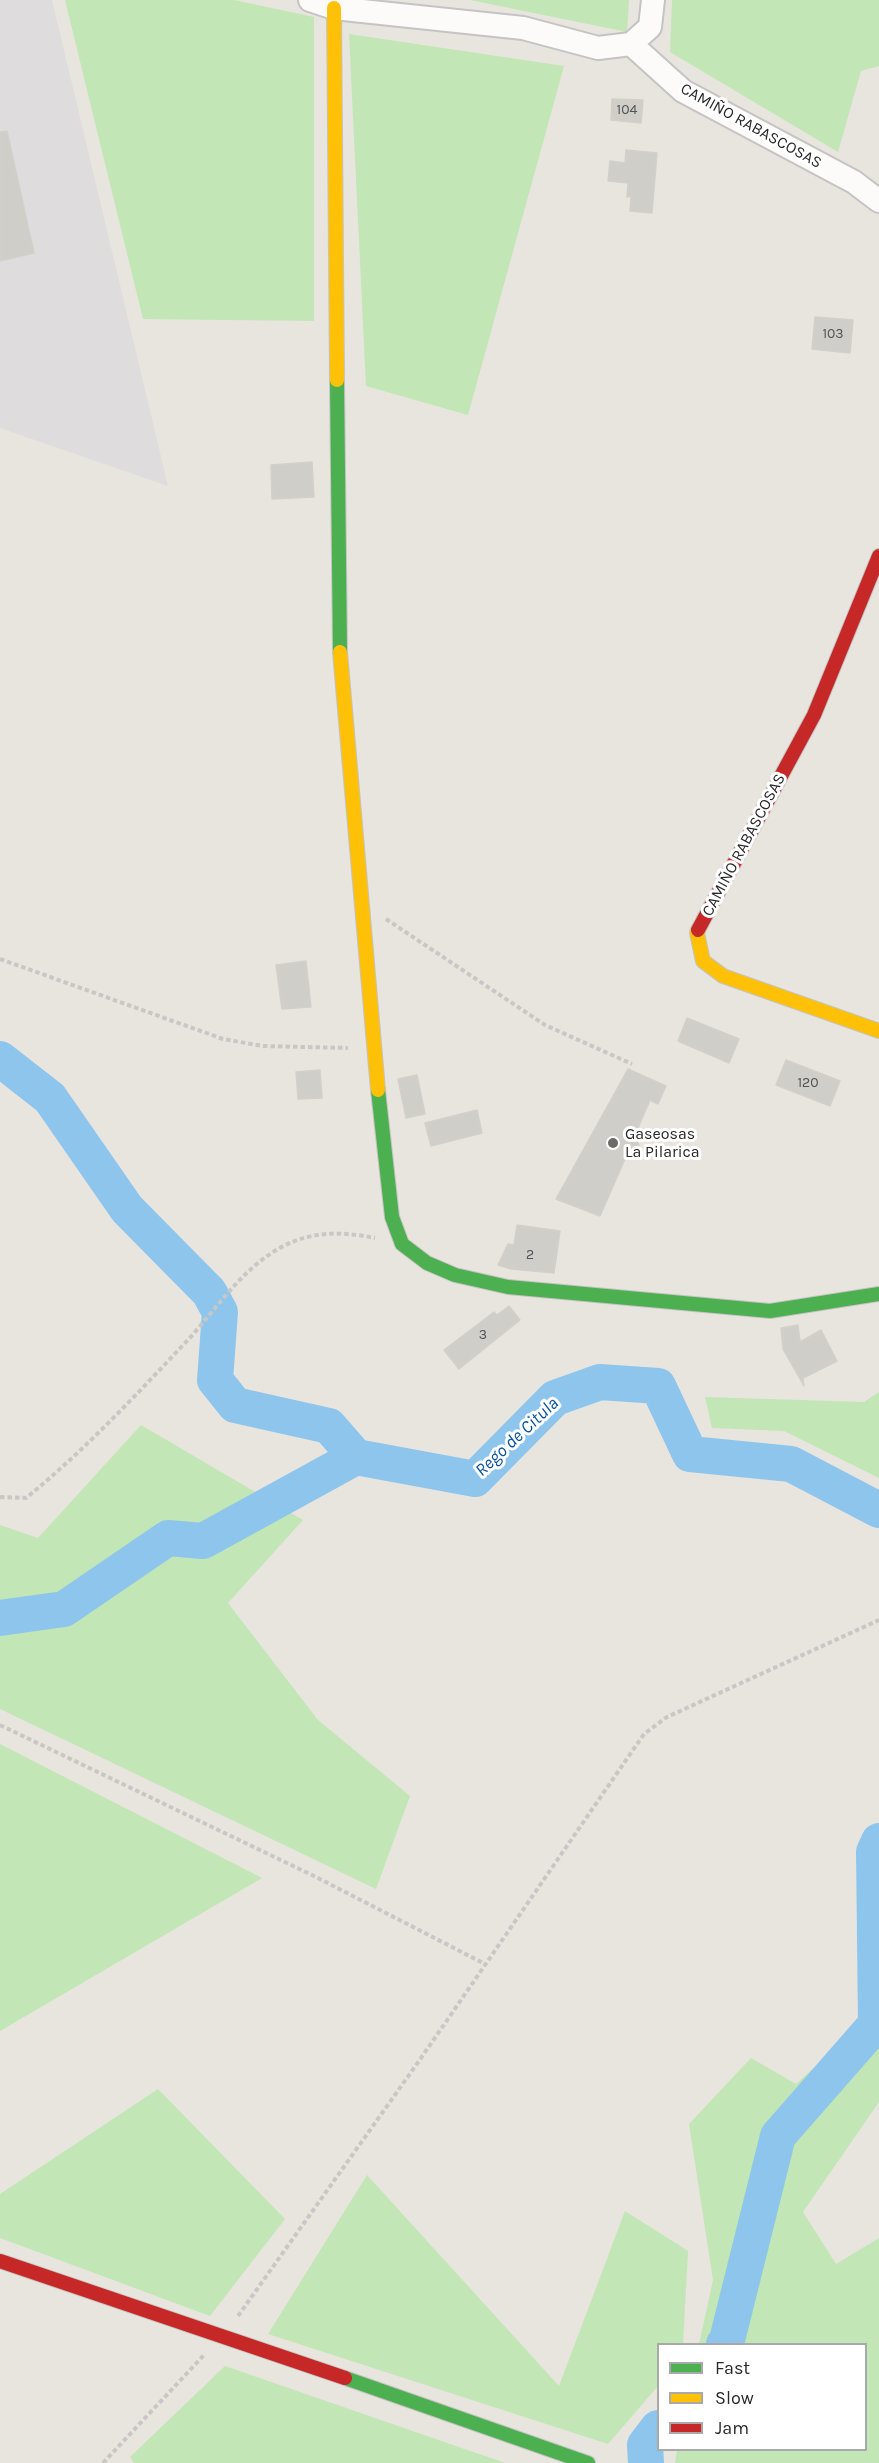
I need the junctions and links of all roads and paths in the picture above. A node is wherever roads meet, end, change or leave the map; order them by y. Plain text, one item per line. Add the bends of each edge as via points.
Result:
1 (310, 0) edge
2 (653, 0) edge
3 (333, 8) junction
4 (631, 44) junction
5 (879, 201) edge
6 (879, 556) edge
7 (360, 902) junction
8 (0, 959) edge
9 (879, 1031) edge
10 (373, 1049) junction
11 (632, 1064) dead end
12 (402, 1244) junction
13 (879, 1294) edge
14 (0, 1497) edge
15 (879, 1620) edge
16 (0, 1725) edge
17 (485, 1964) junction
18 (0, 2261) edge
19 (222, 2335) junction
20 (103, 2463) edge
21 (588, 2463) edge

1 - 3 street
2 - 4 street via 650,27
3 - 4 street via 523,28 598,48
3 - 7 street via 340,663
4 - 5 street, CAMIÑO RABASCOSAS via 683,91 854,182
6 - 9 street, CAMIÑO RABASCOSAS via 814,715 697,933 703,961 723,976
7 - 10 street
7 - 11 path via 545,1024
8 - 10 path via 223,1039 263,1047
10 - 12 street via 392,1217
12 - 13 street via 427,1263 455,1275 508,1287 770,1311
12 - 14 path via 345,1233 310,1235 278,1249 248,1272 187,1341 52,1477 26,1498
15 - 17 path via 667,1717 644,1734
16 - 17 path via 316,1877
17 - 19 path via 303,2227
18 - 19 street
19 - 20 path
19 - 21 street

